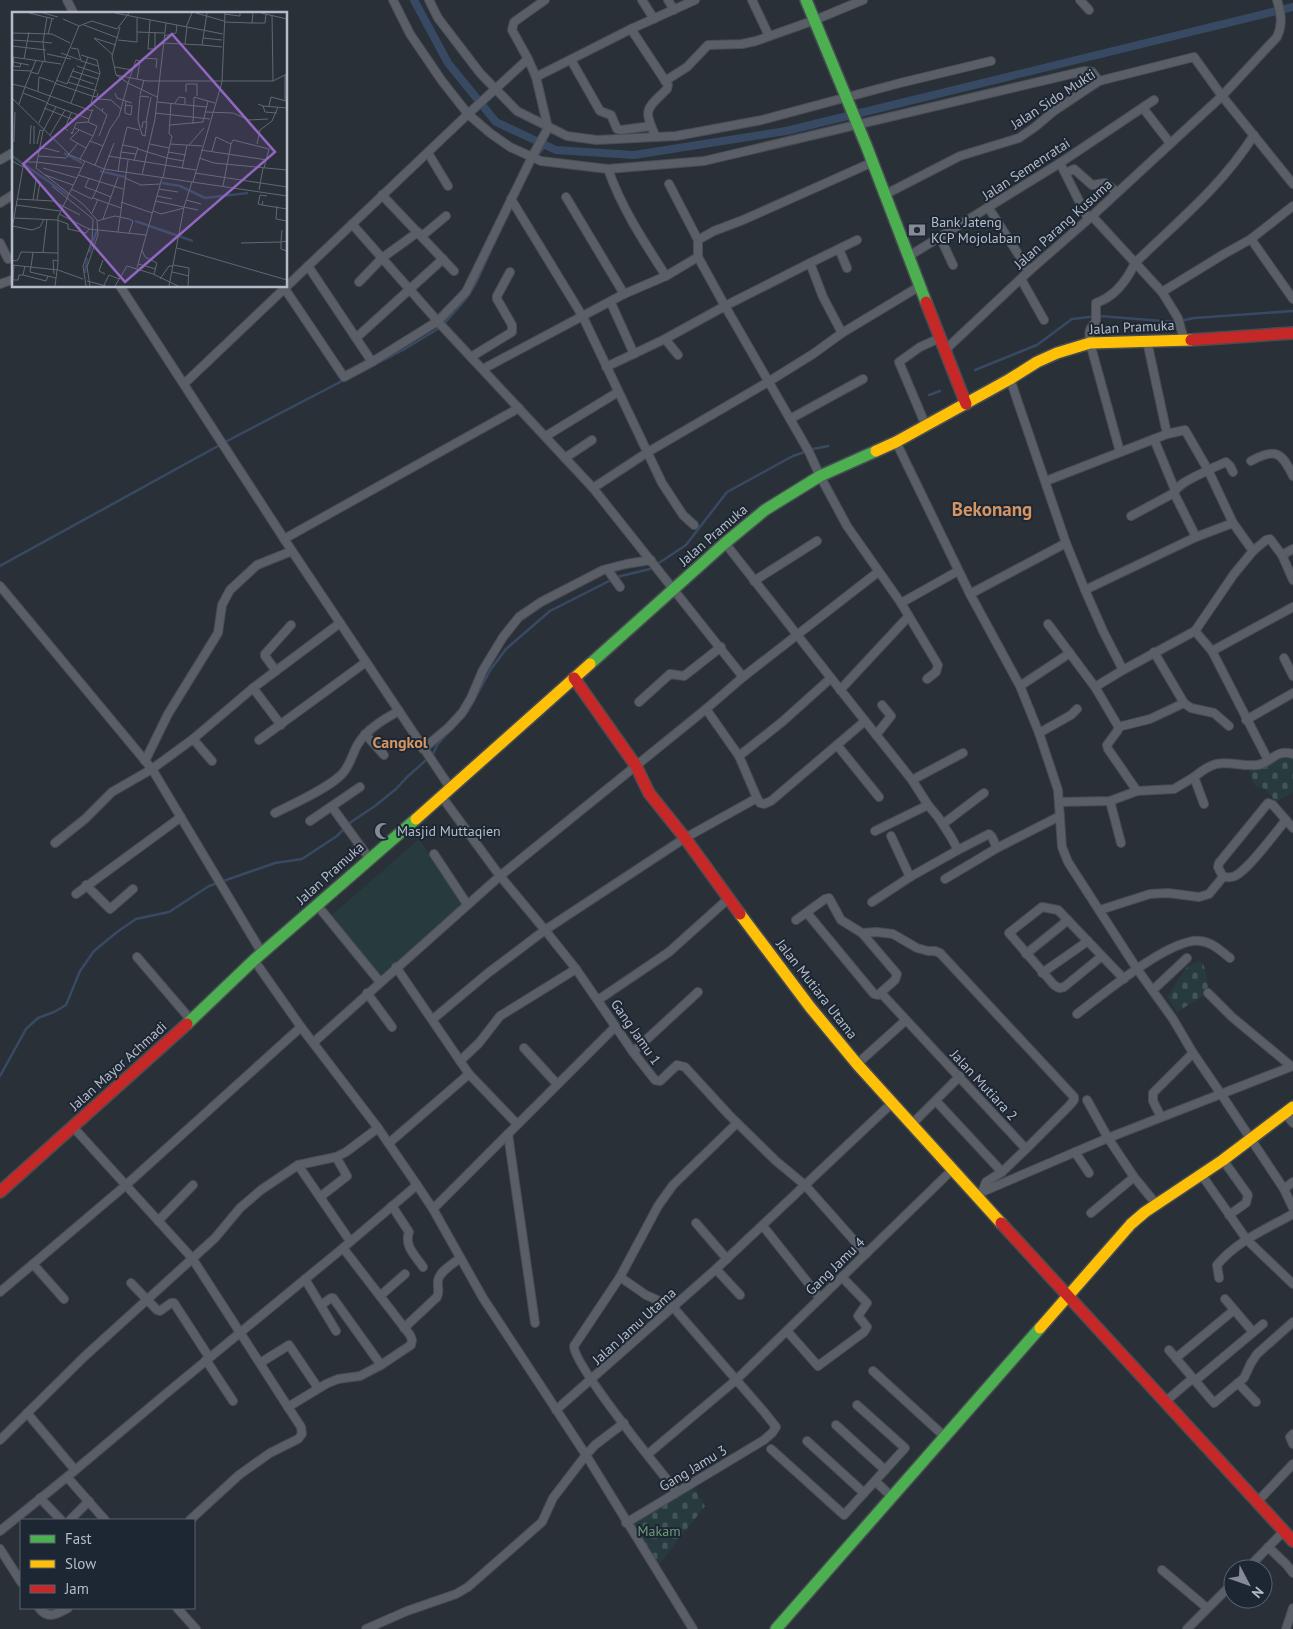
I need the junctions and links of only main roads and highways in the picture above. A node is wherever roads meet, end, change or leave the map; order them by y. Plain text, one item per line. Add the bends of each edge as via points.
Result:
1 (806, 0) edge
2 (1293, 333) edge
3 (966, 404) junction
4 (574, 678) junction
5 (258, 957) joint
6 (1289, 1110) edge
7 (0, 1192) edge
8 (1068, 1294) junction
9 (1293, 1541) edge
10 (776, 1629) edge

1 - 3 main road via 886,194
2 - 3 main road, Jalan Pramuka via 1090,343 1037,362
3 - 4 main road, Jalan Pramuka via 896,442 820,476 765,510
4 - 5 main road, Jalan Pramuka
4 - 8 main road, Jalan Mutiara Utama via 636,766 649,793 810,1007 911,1125 952,1170 980,1194
5 - 7 main road, Jalan Mayor Achmadi
6 - 8 main road via 1131,1224
8 - 9 main road, Jalan Mutiara Utama
8 - 10 main road

